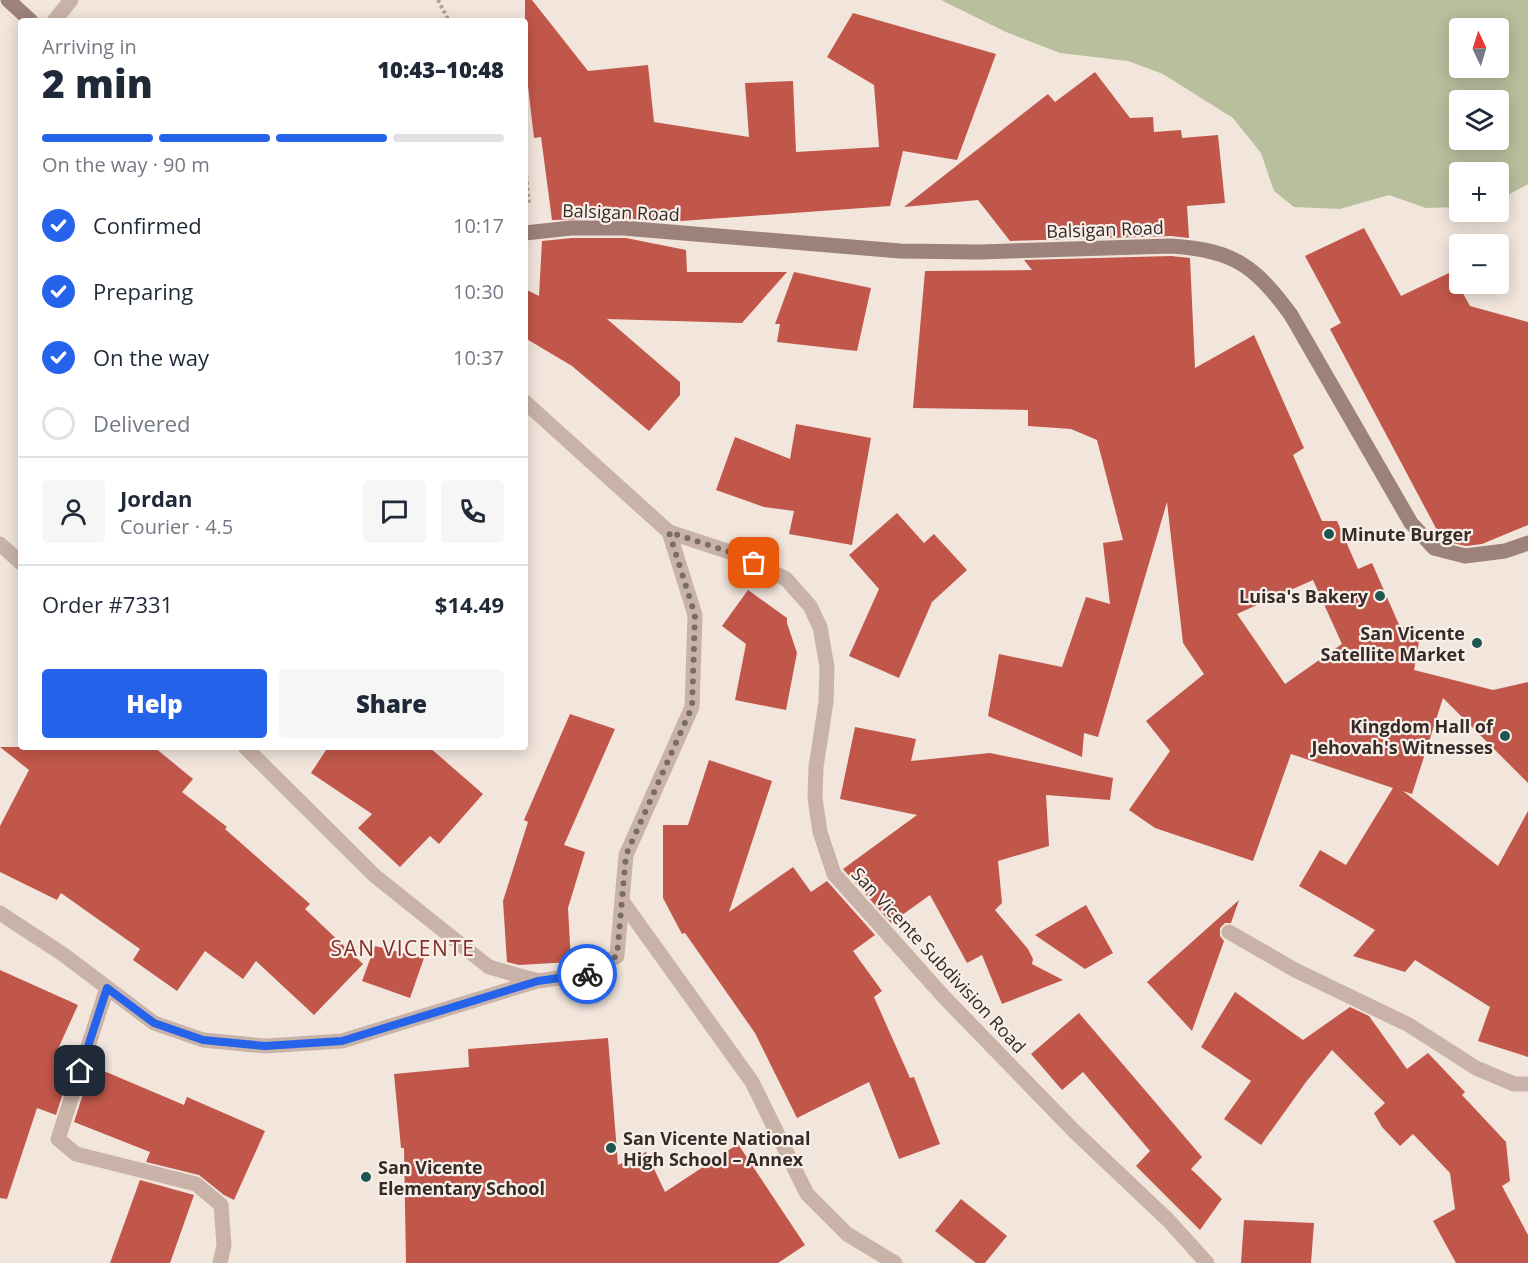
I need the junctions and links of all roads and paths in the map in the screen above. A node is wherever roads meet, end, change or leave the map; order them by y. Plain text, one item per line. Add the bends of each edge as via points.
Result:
1 (8, 0) edge
2 (71, 0) edge
3 (438, 0) edge
4 (28, 18) edge
5 (56, 18) edge
6 (447, 18) edge
7 (528, 232) edge
8 (528, 405) edge
9 (669, 532) junction
10 (1528, 543) edge
11 (0, 544) edge
12 (18, 560) edge
13 (248, 750) edge
14 (622, 901) junction
15 (0, 913) edge
16 (1229, 932) dead end
17 (538, 981) junction
18 (107, 988) junction
19 (1528, 1084) edge
20 (220, 1263) edge
21 (895, 1263) edge
22 (1208, 1263) edge

1 - 4 street
2 - 5 street
3 - 6 path
7 - 10 street, Balsigan Road via 623,228 900,251 1171,246 1225,255 1252,270 1274,291 1411,523 1434,548 1465,556 1505,551
8 - 9 street, San Vicente Subdivision Road
9 - 14 street via 695,615 692,707 626,855
9 - 22 street, San Vicente Subdivision Road via 739,555 786,579 810,606 820,627 827,667 815,798 820,832 834,874 944,997
11 - 12 street
13 - 17 street via 375,876 489,967
14 - 17 street via 617,956 587,974
14 - 21 street via 752,1082 807,1194 847,1234
15 - 18 street
16 - 19 street via 1295,970 1409,1025 1476,1068 1514,1084
17 - 18 street via 342,1041 265,1046 203,1040 154,1023
18 - 20 street via 58,1139 76,1155 196,1185 221,1205 224,1245

